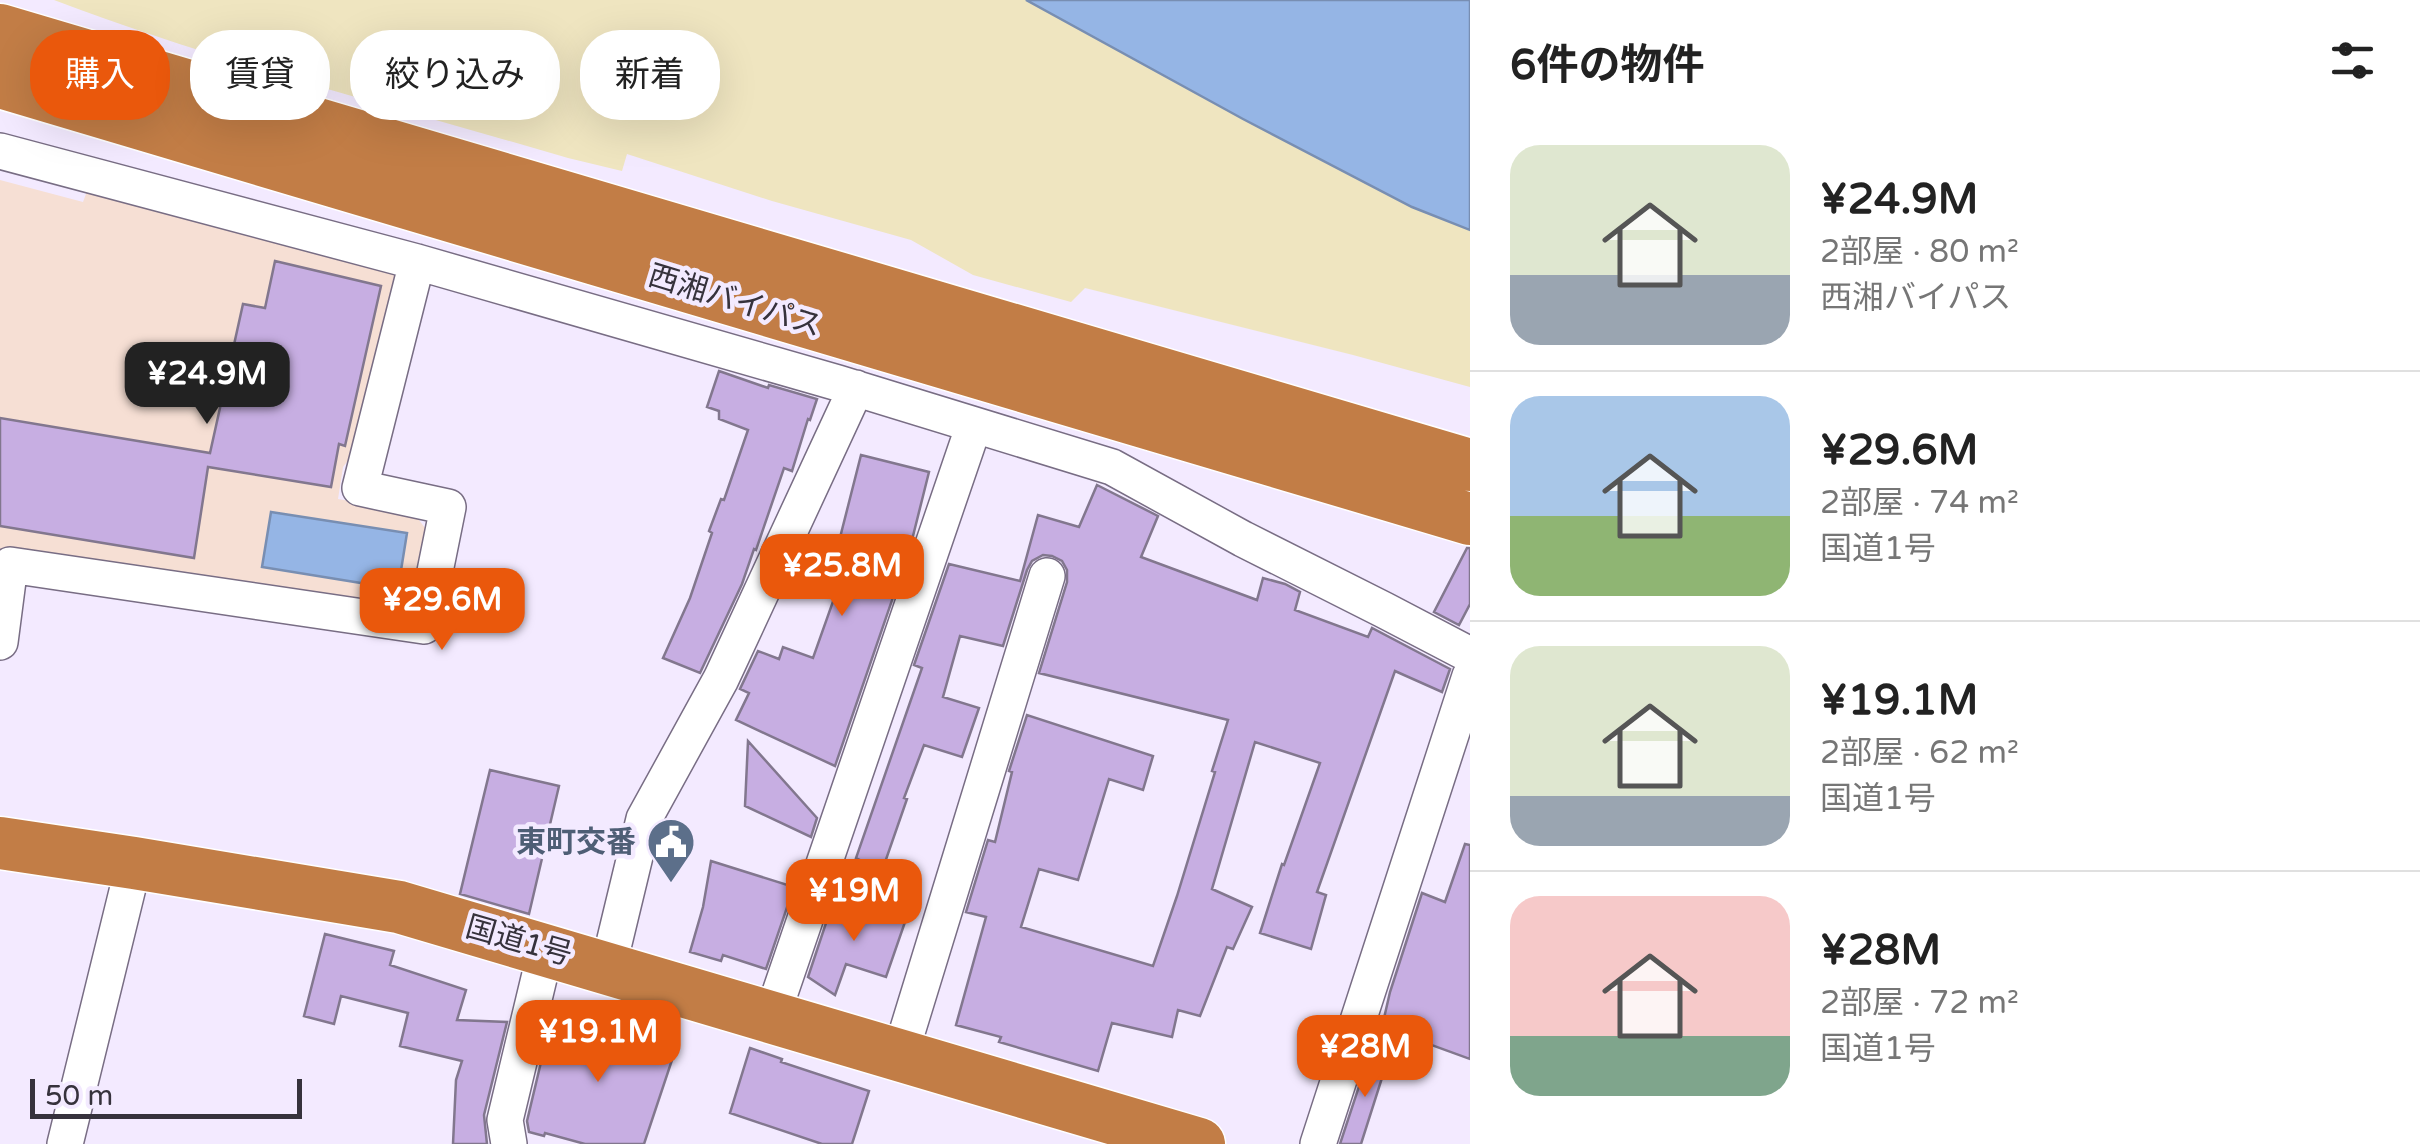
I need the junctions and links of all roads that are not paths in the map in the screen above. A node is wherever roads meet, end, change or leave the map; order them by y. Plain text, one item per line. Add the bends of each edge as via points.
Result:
1 (0, 30) edge
2 (0, 82) edge
3 (0, 151) edge
4 (417, 262) junction
5 (856, 388) junction
6 (974, 425) junction
7 (1470, 464) edge
8 (1470, 519) edge
9 (1047, 576) dead end
10 (0, 642) edge
11 (1470, 656) edge
12 (1470, 676) edge
13 (0, 843) edge
14 (134, 863) junction
15 (546, 949) junction
16 (608, 968) junction
17 (772, 1016) junction
18 (900, 1055) junction
19 (65, 1144) edge
20 (508, 1144) edge
21 (1199, 1144) edge
22 (1318, 1144) edge

1 - 7 highway, 西湘バイパス
2 - 8 highway, 西湘バイパス
3 - 4 street
4 - 5 street
4 - 10 street via 360,488 448,507 424,626 10,565
5 - 6 street
5 - 16 street via 721,679 644,819
6 - 11 street via 1112,467
6 - 17 street
9 - 18 street
12 - 22 street
13 - 14 highway, 国道1号
14 - 15 highway, 国道1号 via 399,907
14 - 19 street
15 - 16 highway, 国道1号
15 - 20 street via 506,1120
16 - 17 highway, 国道1号
17 - 18 highway, 国道1号
18 - 21 highway, 国道1号

